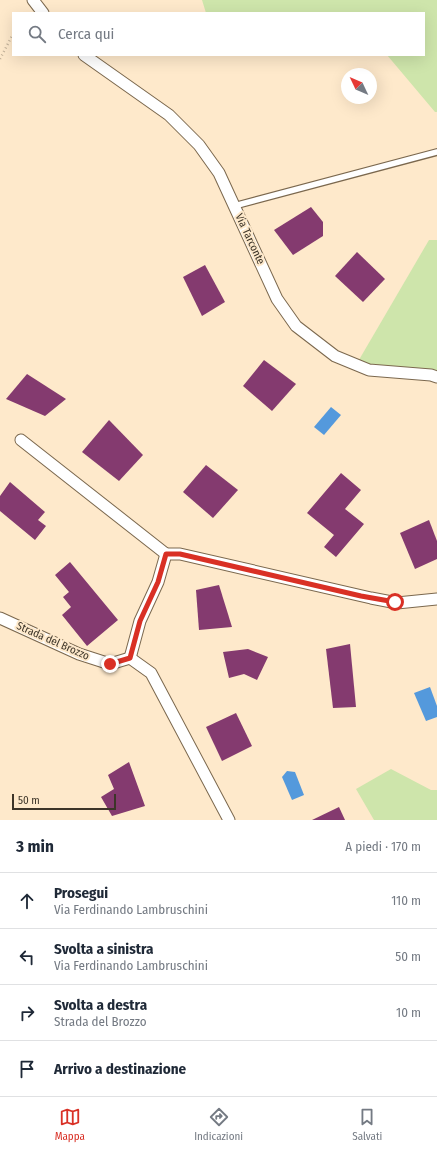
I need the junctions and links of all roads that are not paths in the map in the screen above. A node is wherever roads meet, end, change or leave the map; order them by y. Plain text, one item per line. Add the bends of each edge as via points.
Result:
1 (33, 0) edge
2 (43, 12) edge
3 (85, 56) edge
4 (437, 152) edge
5 (234, 206) junction
6 (437, 377) edge
7 (21, 440) dead end
8 (166, 554) junction
9 (437, 600) edge
10 (0, 618) edge
11 (130, 658) junction
12 (229, 820) edge

1 - 2 street
3 - 5 street, Via Tarconte via 169,116 199,145 218,173
4 - 5 lane
5 - 6 street, Via Tarconte via 277,299 296,326 335,356 369,370
7 - 8 street
8 - 9 street via 180,554 398,603
8 - 11 street via 158,582 140,621
10 - 11 street, Strada del Brozzo via 79,654 110,664
11 - 12 street via 151,673

